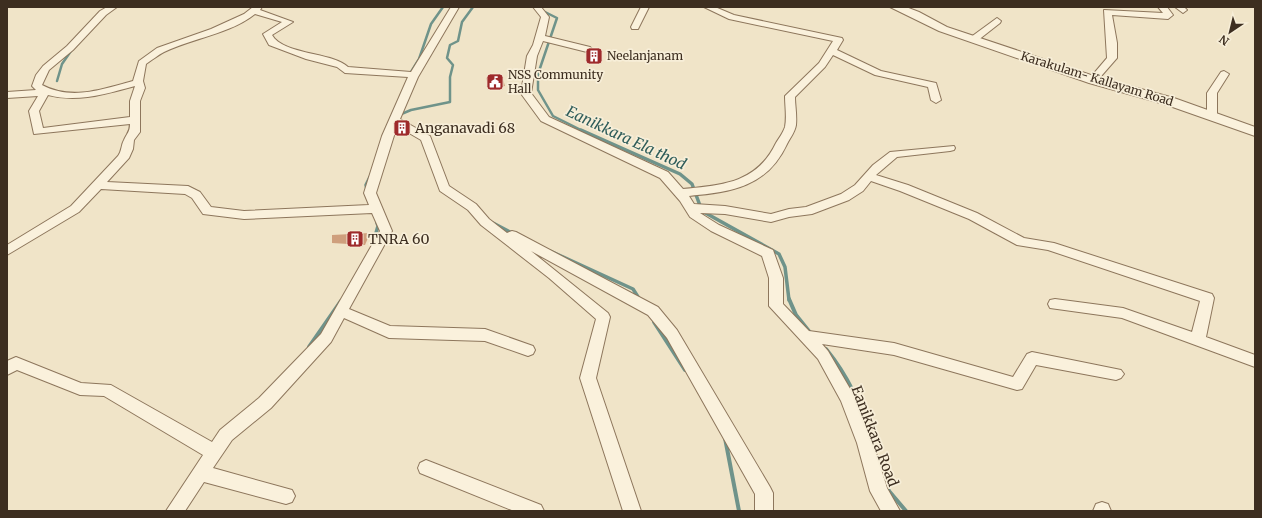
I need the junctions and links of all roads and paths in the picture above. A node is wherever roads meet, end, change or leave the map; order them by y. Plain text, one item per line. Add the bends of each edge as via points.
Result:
1 (113, 7) edge
2 (455, 7) edge
3 (537, 7) edge
4 (645, 7) edge
5 (708, 7) edge
6 (895, 7) edge
7 (1162, 7) edge
8 (257, 9) edge
9 (997, 21) dead end
10 (635, 27) dead end
11 (974, 39) junction
12 (547, 40) junction
13 (587, 49) dead end
14 (831, 51) junction
15 (1224, 74) dead end
16 (414, 75) junction
17 (1093, 80) junction
18 (139, 82) junction
19 (45, 92) junction
20 (7, 95) edge
21 (936, 100) dead end
22 (1212, 116) junction
23 (395, 118) junction
24 (134, 120) junction
25 (1255, 132) edge
26 (950, 148) dead end
27 (869, 177) junction
28 (99, 185) junction
29 (689, 192) junction
30 (690, 208) junction
31 (376, 209) junction
32 (486, 222) junction
33 (7, 251) edge
34 (1055, 304) dead end
35 (341, 311) junction
36 (805, 336) junction
37 (1198, 340) junction
38 (528, 350) dead end
39 (1255, 361) edge
40 (7, 369) edge
41 (1116, 374) dead end
42 (215, 452) junction
43 (426, 468) dead end
44 (200, 473) junction
45 (286, 496) dead end
46 (175, 511) edge
47 (535, 511) edge
48 (632, 511) edge
49 (764, 511) edge
50 (891, 511) edge

1 - 19 street via 103,13 41,75 37,86
2 - 16 street
3 - 12 street, Eanikkara Road via 545,17
4 - 10 street
5 - 14 street via 732,17 839,40
6 - 11 street, Karakulam- Kallayam Road via 943,29
7 - 17 street via 1168,16 1106,12 1112,58
8 - 16 street via 289,22 267,34 272,42 309,57 340,65 345,70
8 - 18 street via 214,32 173,45 148,57 142,62
9 - 11 street
11 - 17 street, Karakulam- Kallayam Road
12 - 13 street
12 - 29 street, Eanikkara Road via 532,56 526,93 545,119 664,175
14 - 21 street via 878,73 933,85
14 - 29 street via 822,65 790,96 790,127 779,154 767,169 746,182 729,188
15 - 22 street via 1212,93
16 - 23 street
17 - 22 street, Karakulam- Kallayam Road via 1169,100
18 - 19 street via 78,97
18 - 24 street
19 - 20 street
19 - 24 street via 34,111 38,132
22 - 25 street, Karakulam- Kallayam Road
23 - 31 street via 370,193
23 - 32 street via 426,138 444,188 472,208
24 - 28 street via 135,132 129,140 128,149
26 - 27 street via 894,154 878,166
27 - 30 street via 859,188 845,197 808,211 789,212 771,218 725,210
27 - 37 street via 974,216 1021,242 1048,246 1207,298
28 - 31 street via 188,190 196,195 207,211 228,214 296,214
28 - 33 street via 75,209
29 - 30 street, Eanikkara Road
30 - 36 street, Eanikkara Road via 694,214 715,228 768,253 776,278 776,306
31 - 35 street via 386,231
32 - 48 street via 603,317 588,378
32 - 49 street via 652,311 672,334 764,493
34 - 37 street via 1123,313
35 - 38 street via 389,332 485,335
35 - 42 street via 326,338 265,403 226,436
36 - 41 street via 894,348 1017,384 1032,358
36 - 50 street, Eanikkara Road via 823,355 848,399 879,491
37 - 39 street
40 - 42 street via 16,363 80,390 106,390
42 - 44 street
43 - 47 street
44 - 45 street
44 - 46 street

